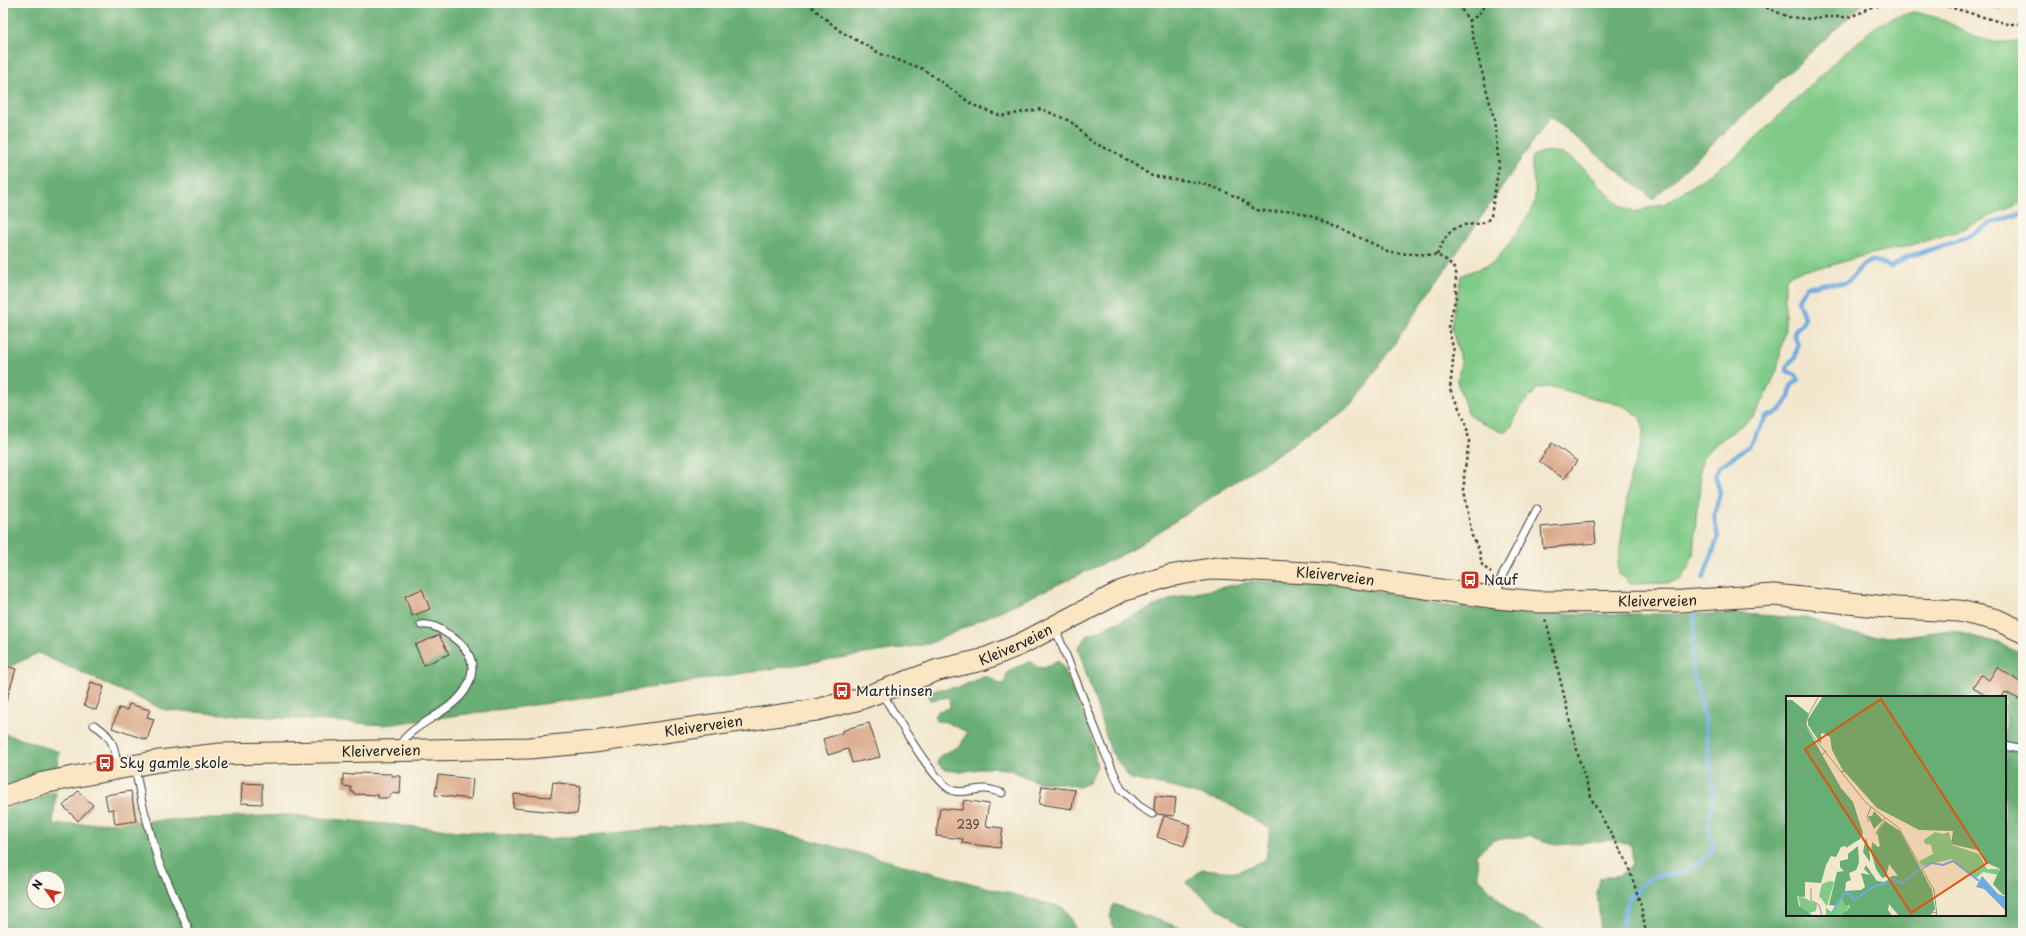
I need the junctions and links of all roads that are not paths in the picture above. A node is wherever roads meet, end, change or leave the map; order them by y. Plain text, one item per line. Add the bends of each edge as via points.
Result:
1 (1537, 509) dead end
2 (1498, 589) junction
3 (421, 625) dead end
4 (1054, 626) junction
5 (2023, 632) edge
6 (881, 691) junction
7 (94, 725) dead end
8 (2006, 746) edge
9 (2023, 750) edge
10 (397, 751) junction
11 (126, 767) junction
12 (1002, 793) dead end
13 (3, 797) edge
14 (1152, 814) dead end
15 (190, 933) edge

1 - 2 lane
2 - 4 street, Kleiverveien via 1327,574 1216,568 1169,576 1122,591
2 - 5 street, Kleiverveien via 1538,602 1681,601 1774,595 1896,608 1959,611 1997,620
3 - 10 lane via 436,626 460,645 472,661 472,676 465,690 449,708 401,742
4 - 6 street, Kleiverveien via 1021,644 982,660 938,670
4 - 14 lane via 1121,789
6 - 10 street, Kleiverveien via 816,710 594,742 529,748
6 - 12 lane via 898,721 946,786 954,791 986,789
7 - 11 lane via 110,738
8 - 9 lane
10 - 11 street, Kleiverveien via 220,754
11 - 13 street, Kleiverveien via 43,783
11 - 15 lane via 142,803 158,860

